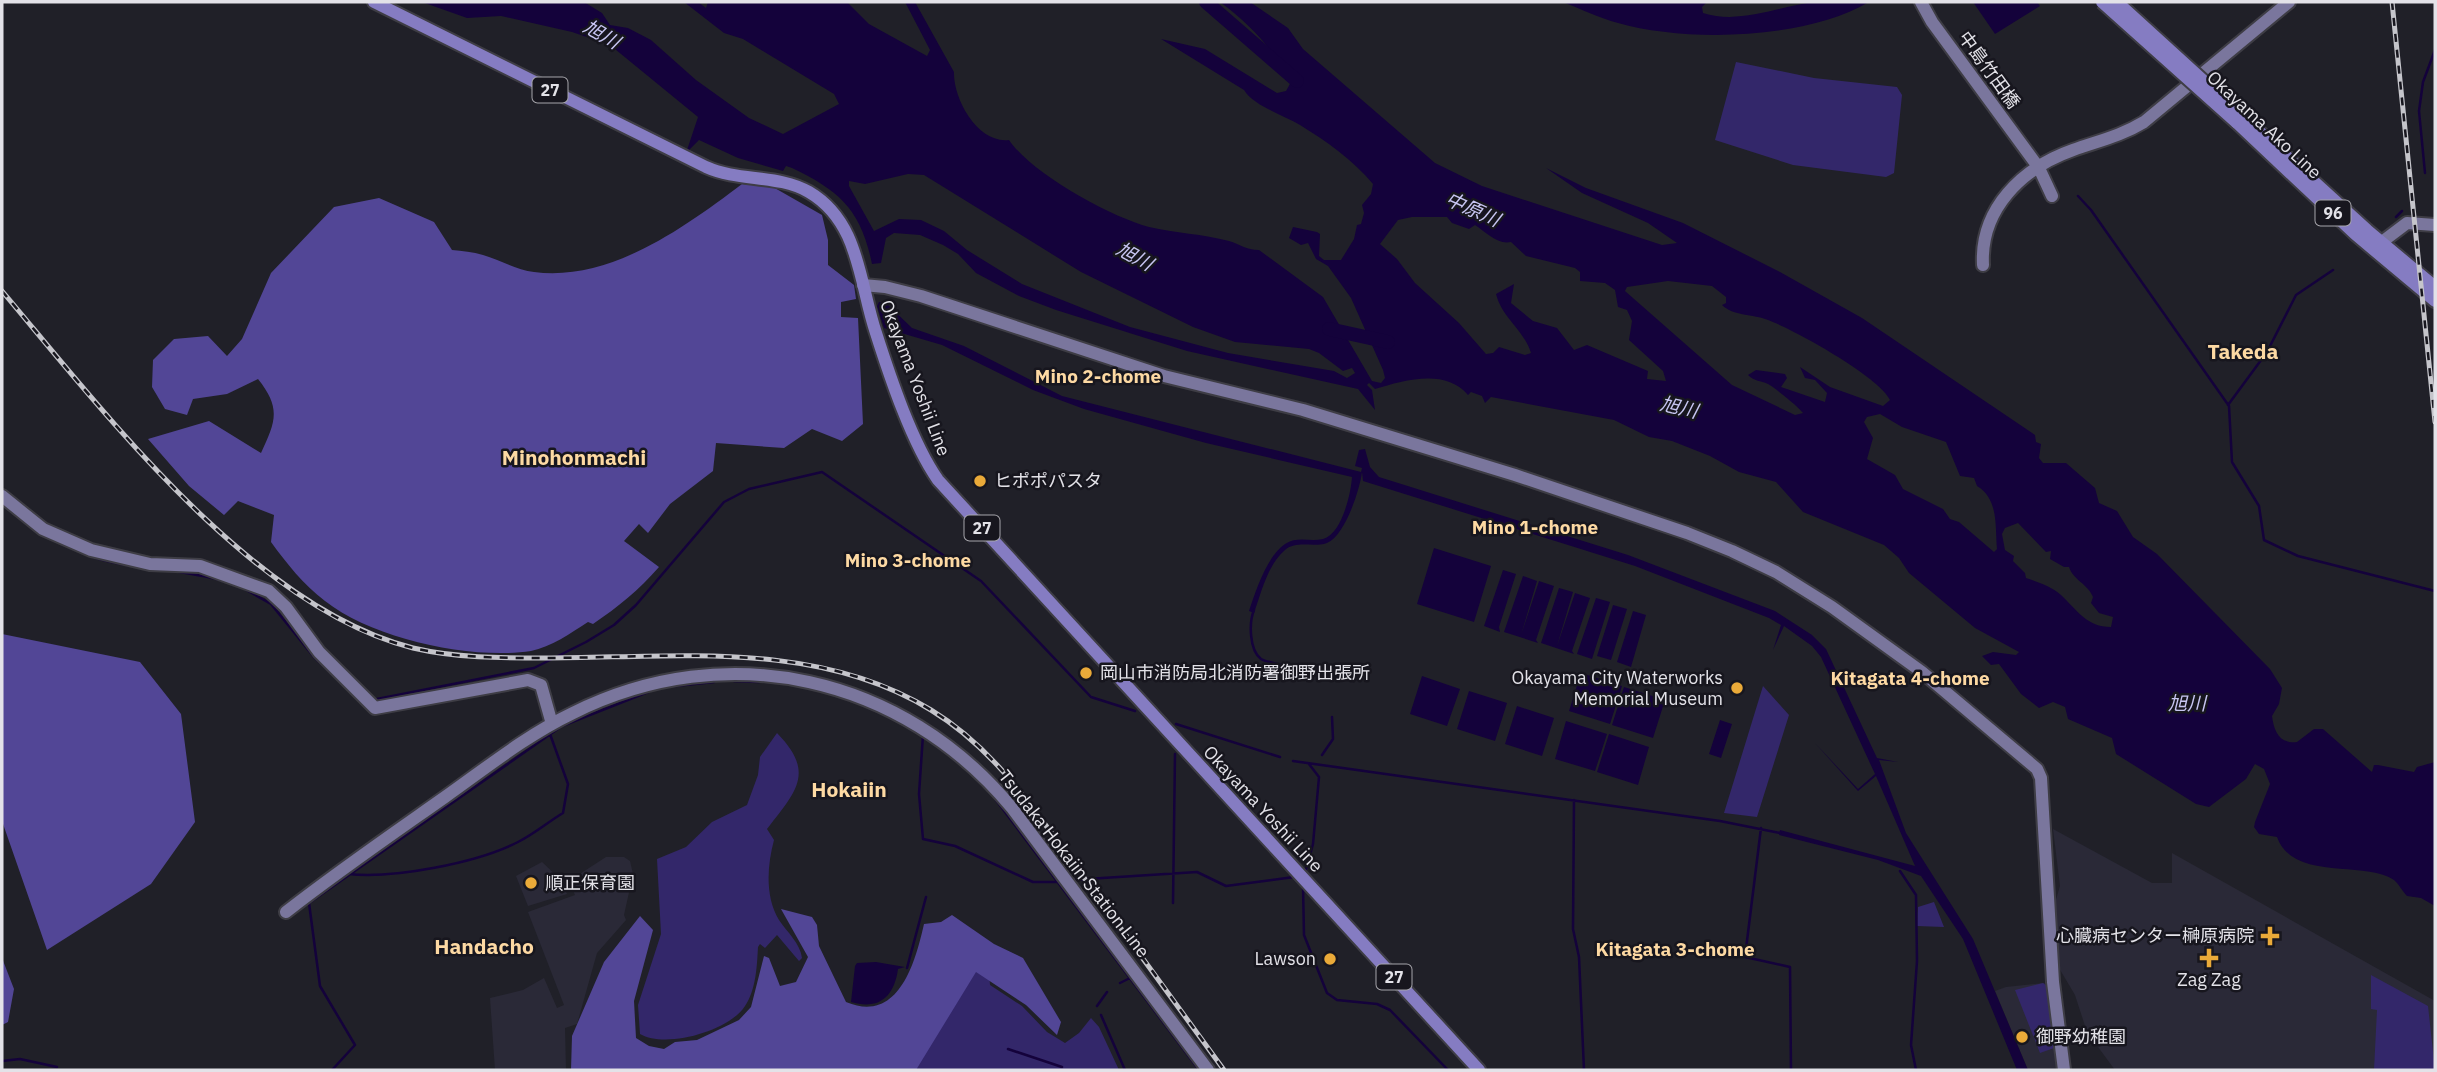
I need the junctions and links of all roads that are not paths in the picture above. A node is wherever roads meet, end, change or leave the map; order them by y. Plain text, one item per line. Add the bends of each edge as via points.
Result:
1 (374, 2) edge
2 (1921, 2) edge
3 (2102, 2) edge
4 (2117, 2) edge
5 (2289, 2) edge
6 (2239, 118) junction
7 (2035, 163) junction
8 (2052, 195) dead end
9 (2435, 225) edge
10 (2378, 245) junction
11 (1983, 265) dead end
12 (863, 285) junction
13 (2435, 287) edge
14 (2435, 300) edge
15 (2, 496) edge
16 (552, 724) junction
17 (286, 912) dead end
18 (1208, 1070) edge
19 (1479, 1070) edge
20 (2064, 1070) edge

1 - 12 main road, Okayama Yoshii Line / 27 via 726,176 788,183 809,192 842,223 853,244
2 - 7 street, 中島竹田橋
3 - 6 main road, Okayama Ako Line / 96, bridge
4 - 6 main road, Okayama Ako Line / 96, bridge
5 - 7 street via 2144,122 2124,134
6 - 10 main road, Okayama Ako Line / 96
7 - 8 street, 中島竹田橋
7 - 11 street via 1992,213 1984,233
9 - 10 street via 2407,223
10 - 13 main road, Okayama Ako Line / 96
10 - 14 main road, Okayama Ako Line / 96
12 - 19 main road, Okayama Yoshii Line / 27 via 922,454 938,480
12 - 20 street via 944,303 1164,376 1303,410 1515,475 1687,533 1804,588 1922,672 2037,769
15 - 16 street via 43,530 90,550 150,564 200,566 269,591 319,652 375,708 533,681 542,689
16 - 17 street, Tsudaka Hokaiin Station Line
16 - 18 street, Tsudaka Hokaiin Station Line via 640,689 719,674 785,677 852,692 886,706 969,762 1012,808

